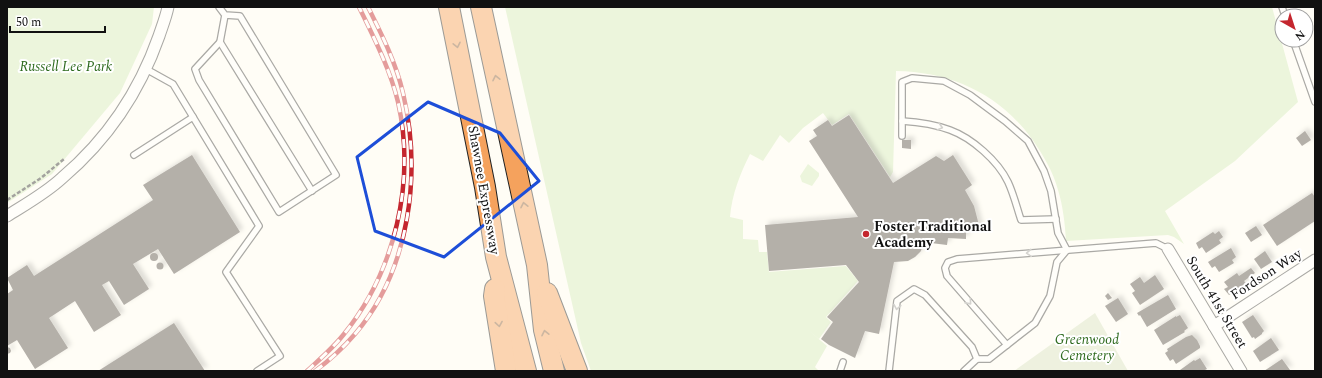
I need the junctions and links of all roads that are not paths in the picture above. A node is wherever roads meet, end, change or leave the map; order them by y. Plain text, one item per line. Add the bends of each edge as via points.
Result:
1 (168, 7) edge
2 (219, 7) edge
3 (449, 7) edge
4 (481, 7) edge
5 (225, 15) junction
6 (220, 42) junction
7 (1296, 48) edge
8 (146, 69) junction
9 (1315, 102) edge
10 (193, 117) junction
11 (902, 121) junction
12 (902, 136) dead end
13 (134, 155) dead end
14 (312, 191) junction
15 (7, 216) edge
16 (1056, 219) junction
17 (1168, 249) joint
18 (1067, 250) junction
19 (496, 257) junction
20 (1315, 260) edge
21 (536, 265) junction
22 (1214, 326) junction
23 (1007, 345) junction
24 (977, 359) junction
25 (843, 362) dead end
26 (257, 371) edge
27 (506, 371) edge
28 (526, 371) edge
29 (554, 371) edge
30 (577, 371) edge
31 (840, 371) edge
32 (889, 371) edge
33 (964, 371) edge
34 (1241, 371) edge

1 - 8 street
2 - 5 lane
3 -> 19 highway, Shawnee Expressway
21 -> 4 highway
5 - 6 lane
5 - 14 lane via 240,16 336,175
6 - 14 lane
6 - 14 lane via 195,68 199,80 279,212
7 - 9 lane
8 - 10 lane via 173,84
8 - 15 street via 122,113 94,149 62,179
10 - 13 lane
10 - 26 lane via 259,226 226,272 280,356
11 - 12 lane
11 -> 16 lane via 924,123 951,130 973,142 993,160 1007,181 1021,220
11 - 16 lane via 902,82 912,78 944,81 970,95 1006,120 1028,141 1044,171
16 - 18 lane via 1058,233
17 - 18 lane via 1156,243
17 - 22 street, South 41st Street
18 - 23 lane via 1057,262 1050,296 1035,323
18 -> 23 lane via 957,259 948,262 945,268 947,276
19 -> 27 highway via 494,296
19 - 28 highway, Shawnee Expressway
20 - 22 street, Fordson Way
29 -> 21 highway via 544,330
21 - 30 highway
22 - 34 street, South 41st Street
23 - 24 lane via 989,359
24 -> 32 lane via 972,348 925,295 914,289 898,301
24 - 33 lane
25 - 31 lane

